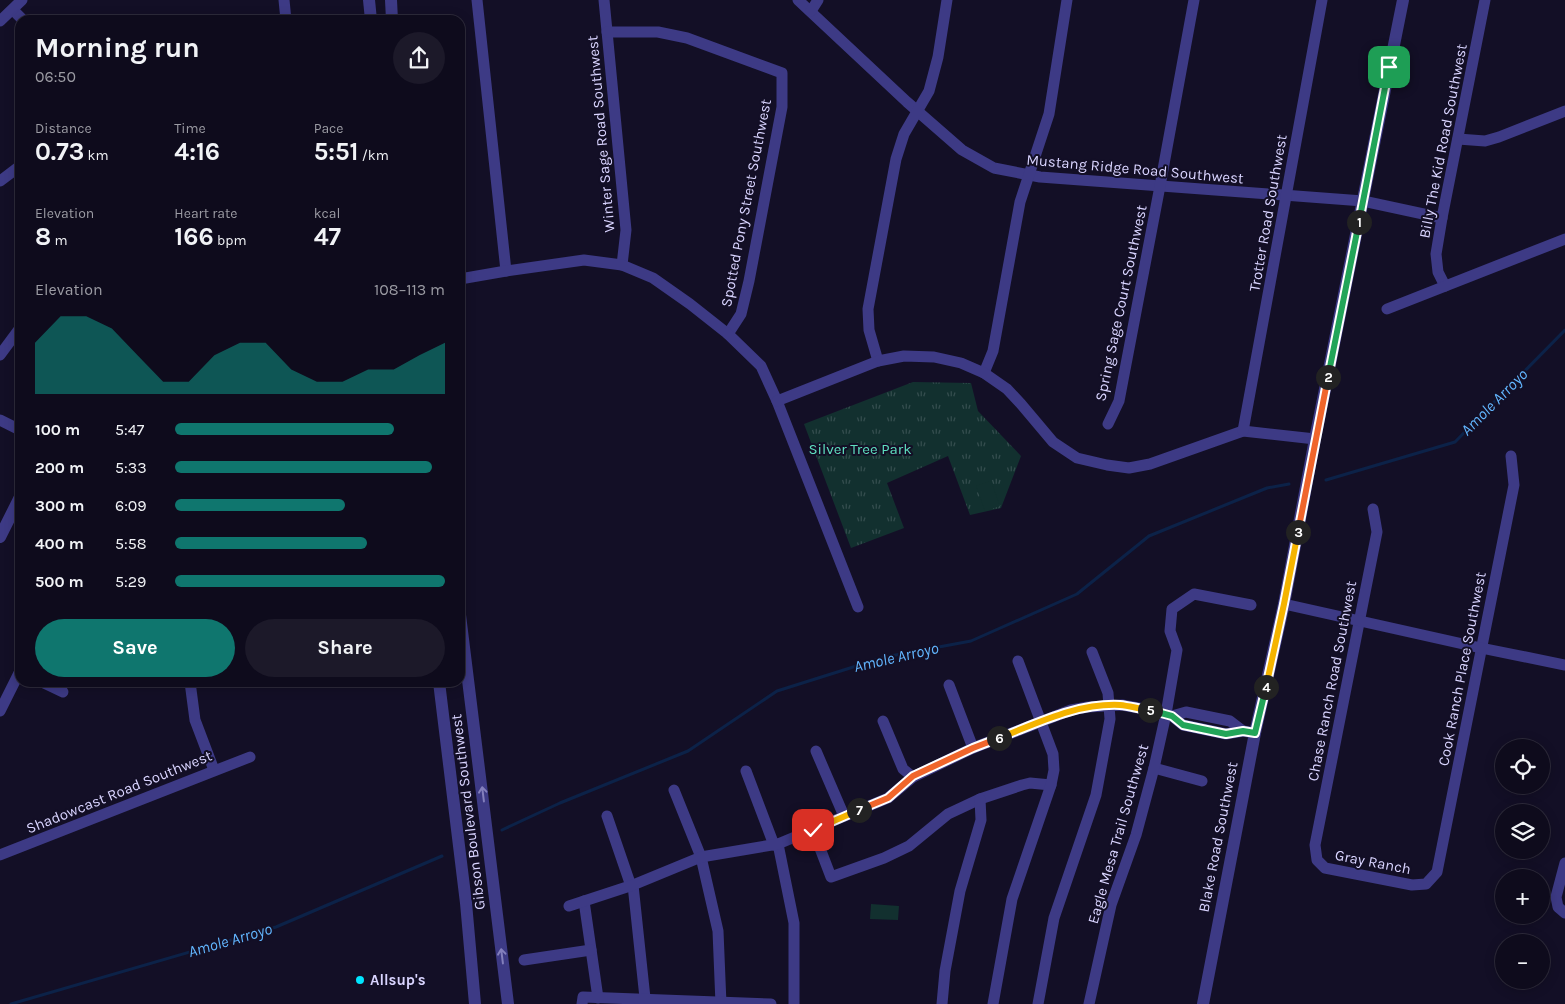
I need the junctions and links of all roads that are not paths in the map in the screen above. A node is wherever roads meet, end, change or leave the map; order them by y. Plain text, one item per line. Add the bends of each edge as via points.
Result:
1 (22, 0) edge
2 (284, 0) edge
3 (369, 0) edge
4 (391, 0) edge
5 (477, 0) edge
6 (604, 0) edge
7 (798, 0) edge
8 (818, 0) edge
9 (947, 0) edge
10 (1067, 0) edge
11 (1194, 0) edge
12 (1322, 0) edge
13 (1403, 0) edge
14 (1485, 0) edge
15 (12, 10) junction
16 (811, 11) junction
17 (18, 15) edge
18 (286, 15) edge
19 (370, 15) edge
20 (392, 15) edge
21 (0, 21) edge
22 (608, 32) junction
23 (917, 111) junction
24 (1565, 111) edge
25 (1458, 139) junction
26 (15, 170) edge
27 (1028, 176) junction
28 (0, 181) edge
29 (1160, 186) junction
30 (1287, 196) junction
31 (1363, 201) junction
32 (1442, 218) junction
33 (1565, 239) edge
34 (622, 265) junction
35 (506, 270) junction
36 (465, 278) edge
37 (1445, 286) junction
38 (1387, 309) dead end
39 (15, 333) edge
40 (728, 334) junction
41 (2, 347) edge
42 (878, 361) junction
43 (984, 373) junction
44 (777, 401) junction
45 (0, 420) edge
46 (1108, 424) dead end
47 (15, 428) edge
48 (1243, 431) junction
49 (1315, 439) junction
50 (1511, 456) dead end
51 (15, 506) edge
52 (1373, 509) dead end
53 (0, 537) edge
54 (1284, 604) junction
55 (1251, 605) dead end
56 (858, 607) dead end
57 (1358, 620) junction
58 (1482, 648) junction
59 (1092, 652) dead end
60 (465, 656) edge
61 (1018, 661) dead end
62 (1565, 665) edge
63 (15, 682) edge
64 (949, 685) dead end
65 (52, 687) edge
66 (191, 687) edge
67 (440, 687) edge
68 (63, 692) dead end
69 (1109, 705) junction
70 (0, 711) edge
71 (1169, 715) junction
72 (1205, 716) junction
73 (883, 721) dead end
74 (1041, 721) junction
75 (1203, 729) junction
76 (1249, 732) junction
77 (973, 748) junction
78 (816, 751) dead end
79 (250, 757) dead end
80 (1154, 768) junction
81 (214, 770) junction
82 (746, 771) dead end
83 (913, 776) junction
84 (1202, 781) dead end
85 (1052, 786) junction
86 (674, 790) dead end
87 (980, 799) junction
88 (607, 816) dead end
89 (844, 816) junction
90 (813, 830) junction
91 (776, 845) junction
92 (0, 855) edge
93 (701, 857) junction
94 (1317, 860) joint
95 (1565, 862) edge
96 (1426, 884) joint
97 (632, 886) junction
98 (584, 902) junction
99 (569, 906) dead end
100 (1562, 910) edge
101 (591, 950) junction
102 (524, 960) dead end
103 (598, 998) junction
104 (645, 998) junction
105 (582, 1001) edge
106 (720, 1003) edge
107 (476, 1004) edge
108 (508, 1004) edge
109 (771, 1004) edge
110 (794, 1004) edge
111 (942, 1004) edge
112 (993, 1004) edge
113 (1038, 1004) edge
114 (1089, 1004) edge
115 (1203, 1004) edge

1 - 15 street
2 - 18 street
3 - 19 street
4 - 20 street
5 - 35 street
6 - 22 street, Winter Sage Road Southwest
7 - 16 street, Mustang Ridge Road Southwest
8 - 16 street
9 - 23 street via 938,57 928,91
10 - 27 street via 1049,114
11 - 29 street, Spring Sage Court Southwest
12 - 30 street, Trotter Road Southwest
13 - 31 street, Blake Road Southwest
14 - 25 street, Billy The Kid Road Southwest
15 - 17 street
15 - 21 street
16 - 23 street, Mustang Ridge Road Southwest
22 - 34 street, Winter Sage Road Southwest via 626,230
22 - 40 street, Spotted Pony Street Southwest via 658,32 687,38 782,73 782,107 749,281 741,314
23 - 27 street, Mustang Ridge Road Southwest via 962,150 994,168
23 - 42 street via 896,158 868,309 869,330
24 - 25 street via 1485,141
25 - 32 street, Billy The Kid Road Southwest
26 - 28 street
27 - 29 street, Mustang Ridge Road Southwest
27 - 43 street via 1020,202 993,351
29 - 30 street, Mustang Ridge Road Southwest
29 - 46 street, Spring Sage Court Southwest via 1119,401
30 - 31 street, Mustang Ridge Road Southwest
30 - 48 street, Trotter Road Southwest
31 - 32 street, Mustang Ridge Road Southwest
31 - 49 street, Blake Road Southwest
32 - 37 street, Billy The Kid Road Southwest via 1436,254 1438,272
33 - 37 street
34 - 35 street via 584,260
34 - 40 street via 653,278
35 - 36 street
37 - 38 street
39 - 41 street
40 - 44 street via 761,366
42 - 43 street via 904,356 934,357 961,363
42 - 44 street
43 - 48 street via 1007,389 1053,442 1077,458 1106,465 1129,468 1150,464
44 - 56 street
45 - 47 street
48 - 49 street
49 - 54 street, Blake Road Southwest
50 - 58 street, Cook Ranch Place Southwest via 1514,486
51 - 53 street
52 - 57 street, Chase Ranch Road Southwest via 1377,532
54 - 57 street
54 - 76 street, Blake Road Southwest
55 - 71 street, Eagle Mesa Trail Southwest via 1194,594 1172,609 1170,631 1177,650
57 - 58 street
57 - 94 street, Chase Ranch Road Southwest via 1315,845
58 - 62 street
58 - 96 street, Cook Ranch Place Southwest via 1437,872
59 - 69 street
108 -> 60 street, Gibson Boulevard Southwest
61 - 74 street
63 - 70 street
64 - 77 street
65 - 68 street
66 - 81 street via 195,720
67 - 107 street, Gibson Boulevard Southwest
69 - 71 street
69 - 74 street via 1071,710
69 - 113 street via 1110,719 1096,795 1054,918
71 - 72 street via 1186,712
71 - 75 street via 1183,725
71 - 80 street, Eagle Mesa Trail Southwest
72 - 75 street
72 - 76 street via 1230,721
73 - 83 street via 903,769
74 - 77 street
74 - 85 street via 1053,754
75 - 76 street via 1226,734
76 - 115 street, Blake Road Southwest
77 - 83 street
78 - 89 street
79 - 81 street, Shadowcast Road Southwest
80 - 84 street
80 - 114 street, Eagle Mesa Trail Southwest via 1136,835 1111,905
81 - 92 street, Shadowcast Road Southwest
82 - 91 street
83 - 89 street via 888,798
85 - 87 street via 1030,783
85 - 112 street via 1012,899
86 - 93 street
87 - 90 street via 948,814 909,846 831,877
87 - 111 street via 981,820 960,891
88 - 97 street
89 - 90 street
90 - 91 street
91 - 93 street
91 - 110 street via 794,922
93 - 97 street
93 - 106 street via 718,931
94 - 96 street, Gray Ranch via 1325,868 1412,885
95 - 100 street via 1556,897
97 - 98 street
97 - 104 street
98 - 99 street
98 - 101 street
101 - 102 street
101 - 103 street
103 - 104 street
103 - 105 street
104 - 106 street
106 - 109 street

